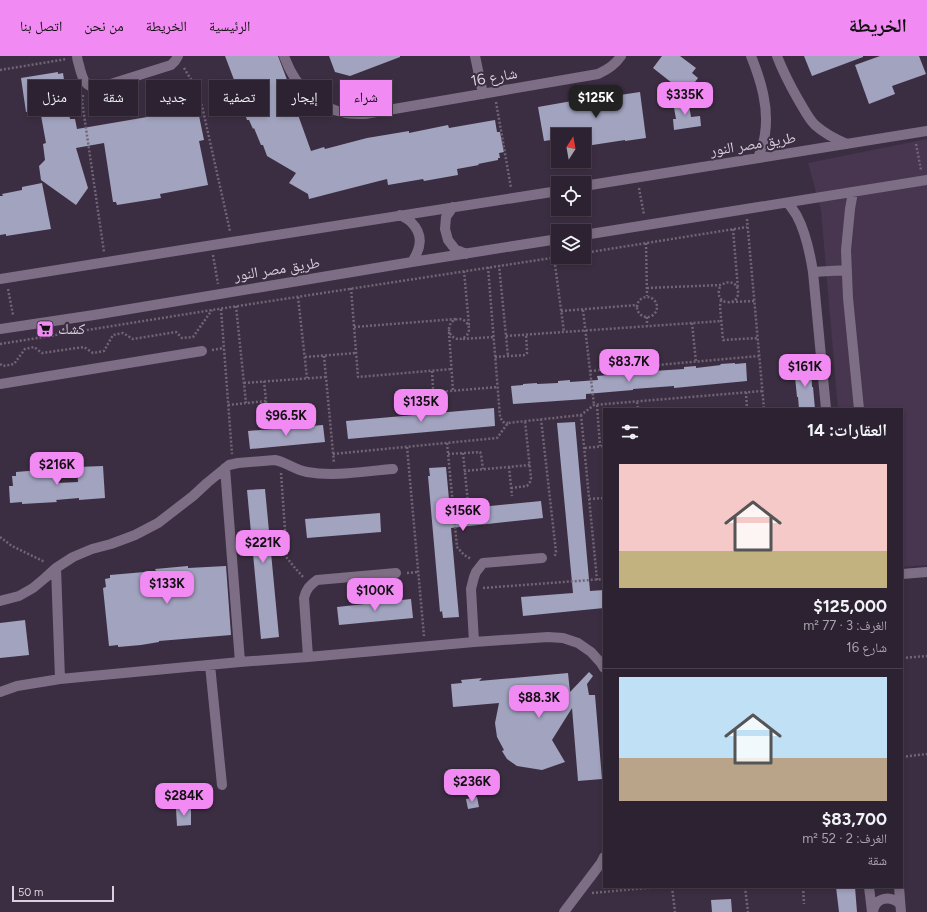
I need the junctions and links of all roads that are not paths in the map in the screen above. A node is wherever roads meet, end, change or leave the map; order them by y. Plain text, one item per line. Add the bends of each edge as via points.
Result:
1 (178, 56) edge
2 (284, 56) edge
3 (475, 56) edge
4 (621, 56) edge
5 (751, 56) edge
6 (778, 56) edge
7 (77, 57) edge
8 (484, 94) junction
9 (927, 131) edge
10 (847, 144) junction
11 (758, 158) junction
12 (925, 180) edge
13 (591, 185) edge
14 (551, 191) edge
15 (853, 192) junction
16 (788, 202) junction
17 (453, 207) junction
18 (400, 215) junction
19 (591, 234) edge
20 (551, 240) edge
21 (466, 254) junction
22 (412, 262) junction
23 (847, 270) junction
24 (814, 272) junction
25 (3, 279) edge
26 (0, 329) edge
27 (202, 352) dead end
28 (0, 384) edge
29 (826, 408) edge
30 (859, 408) edge
31 (229, 466) junction
32 (393, 469) dead end
33 (542, 558) road end
34 (56, 568) junction
35 (927, 572) edge
36 (396, 573) dead end
37 (903, 574) edge
38 (0, 601) edge
39 (474, 642) junction
40 (308, 657) junction
41 (240, 662) junction
42 (210, 665) junction
43 (603, 666) edge
44 (60, 679) junction
45 (0, 692) edge
46 (222, 785) dead end
47 (603, 860) edge
48 (869, 888) edge
49 (899, 888) edge
50 (901, 908) edge
51 (564, 912) edge
52 (872, 912) edge

1 - 7 street via 171,65 98,88 85,83
2 - 8 street, شارع 16 via 299,86 312,98 328,108 346,113 365,114
3 - 8 street
4 - 8 street, شارع 16 via 609,69 598,74
5 - 11 street via 763,89 765,103 765,135
6 - 10 street via 806,114 824,132
9 - 10 street, طريق مصر النور
10 - 11 street, طريق مصر النور
11 - 13 street, طريق مصر النور
12 - 15 street
14 - 17 street
15 - 16 street
15 - 23 street via 846,250
16 - 19 street
16 - 24 street via 803,229
17 - 18 street
17 - 21 street via 446,217 445,229 448,240 455,249
18 - 22 street via 410,221 417,230 420,241 418,253
18 - 25 street
20 - 21 street, طريق مصر النور
21 - 22 street, طريق مصر النور
22 - 26 street, طريق مصر النور
23 - 24 street
23 - 30 street
24 - 29 street
27 - 28 street
31 - 32 street via 275,460 293,468 320,474
31 - 34 street via 158,523 135,535 73,557
31 - 41 street
33 - 39 street via 483,563 476,572 471,589
34 - 38 street via 33,588 19,596
34 - 44 street
35 - 37 street
36 - 40 street via 317,580 311,584 304,598
39 - 40 street
39 - 43 street via 563,638 578,643 591,652
40 - 41 street
41 - 42 street
42 - 44 street
42 - 46 street
44 - 45 street via 17,686
47 - 51 street
48 - 52 street
49 - 50 street
50 - 52 street via 896,901 886,898 880,900

